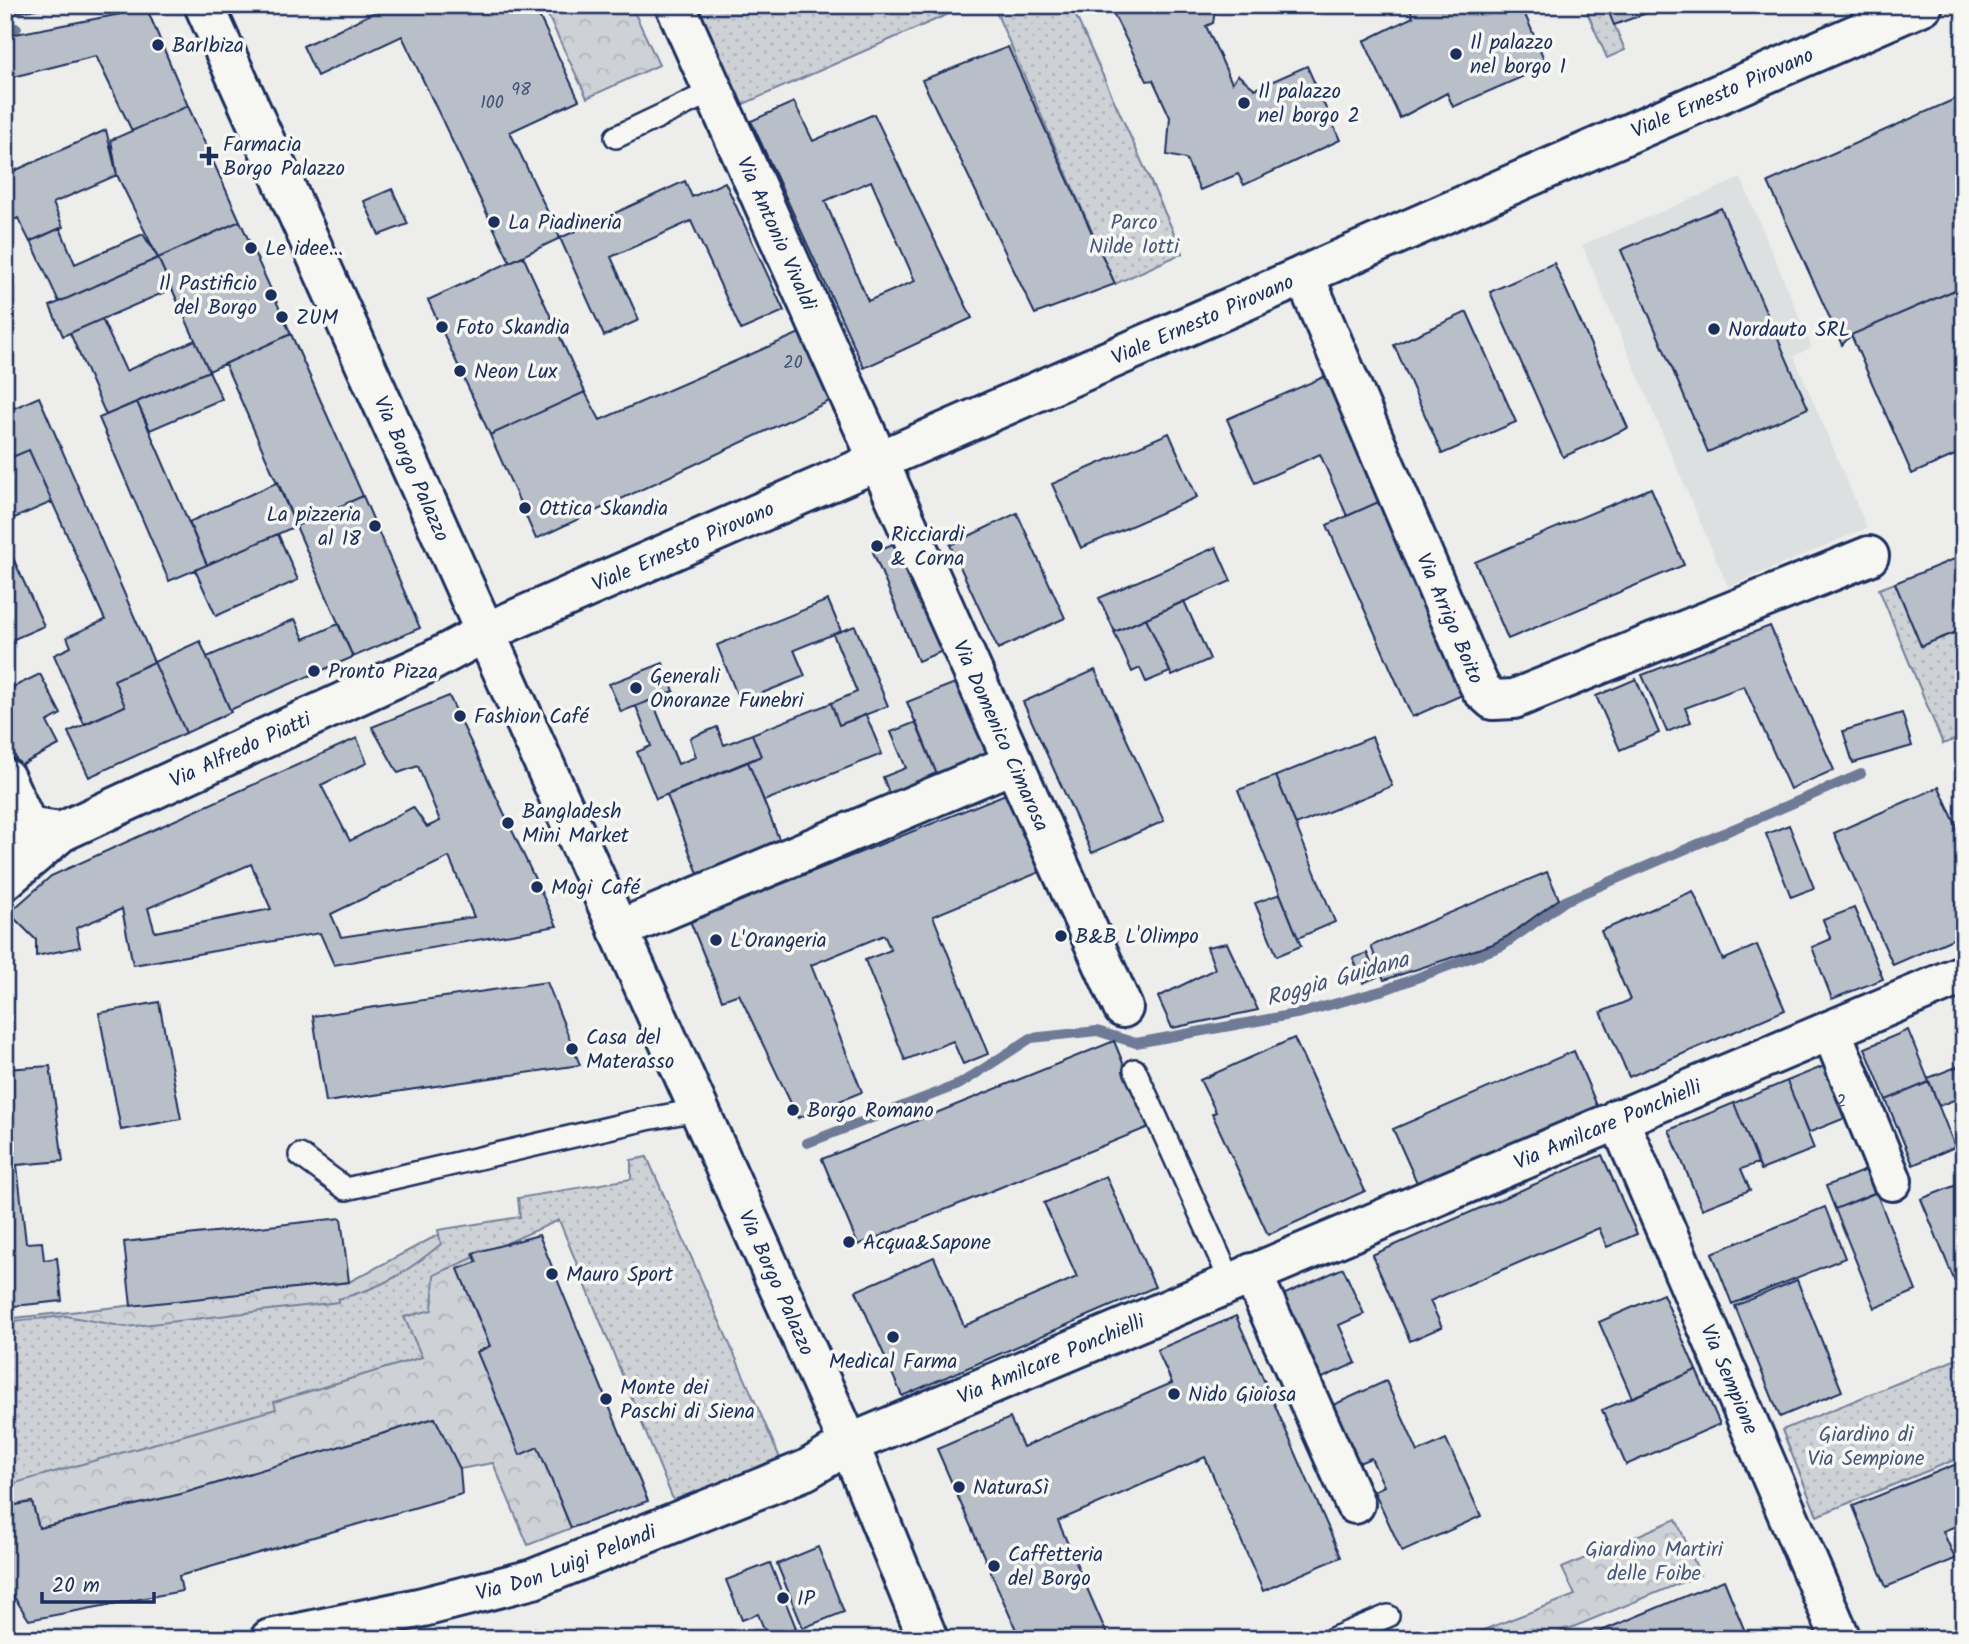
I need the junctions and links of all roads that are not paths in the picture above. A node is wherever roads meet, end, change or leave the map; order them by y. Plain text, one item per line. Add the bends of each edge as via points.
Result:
1 (204, 5) edge
2 (675, 5) edge
3 (1923, 5) edge
4 (713, 90) junction
5 (616, 136) dead end
6 (1304, 275) junction
7 (880, 460) junction
8 (1869, 556) dead end
9 (484, 633) junction
10 (1014, 763) junction
11 (5, 778) edge
12 (31, 827) edge
13 (5, 880) edge
14 (618, 930) junction
15 (1964, 974) edge
16 (1123, 1008) dead end
17 (1830, 1030) junction
18 (1135, 1070) dead end
19 (698, 1110) junction
20 (1618, 1118) junction
21 (300, 1155) dead end
22 (1892, 1181) dead end
23 (1242, 1278) junction
24 (849, 1444) junction
25 (1355, 1504) dead end
26 (1388, 1616) dead end
27 (270, 1639) edge
28 (929, 1639) edge
29 (1332, 1639) edge
30 (1841, 1639) edge

1 - 9 street, Via Borgo Palazzo
2 - 4 street, Via Antonio Vivaldi
3 - 6 street, Viale Ernesto Pirovano
4 - 5 lane
4 - 7 street, Via Antonio Vivaldi
6 - 7 street, Viale Ernesto Pirovano
6 - 8 street, Via Arrigo Boito via 1473,672 1493,700 1514,699
7 - 9 street, Viale Ernesto Pirovano
7 - 10 street, Via Domenico Cimarosa
9 - 12 street, Via Alfredo Piatti via 430,662
9 - 14 street, Via Borgo Palazzo
10 - 14 street
10 - 16 street, Via Domenico Cimarosa
11 - 12 street
12 - 13 street, Via Alfredo Piatti
14 - 19 street, Via Borgo Palazzo
15 - 17 street, Via Amilcare Ponchielli
17 - 20 street, Via Amilcare Ponchielli
17 - 22 street
18 - 23 lane
19 - 21 lane via 346,1189
19 - 24 street, Via Borgo Palazzo
20 - 23 street, Via Amilcare Ponchielli
20 - 30 street, Via Sempione
23 - 24 street, Via Amilcare Ponchielli
23 - 25 street
24 - 27 street, Via Don Luigi Pelandi via 806,1470 533,1579
24 - 28 street, Via Borgo Palazzo
26 - 29 lane

